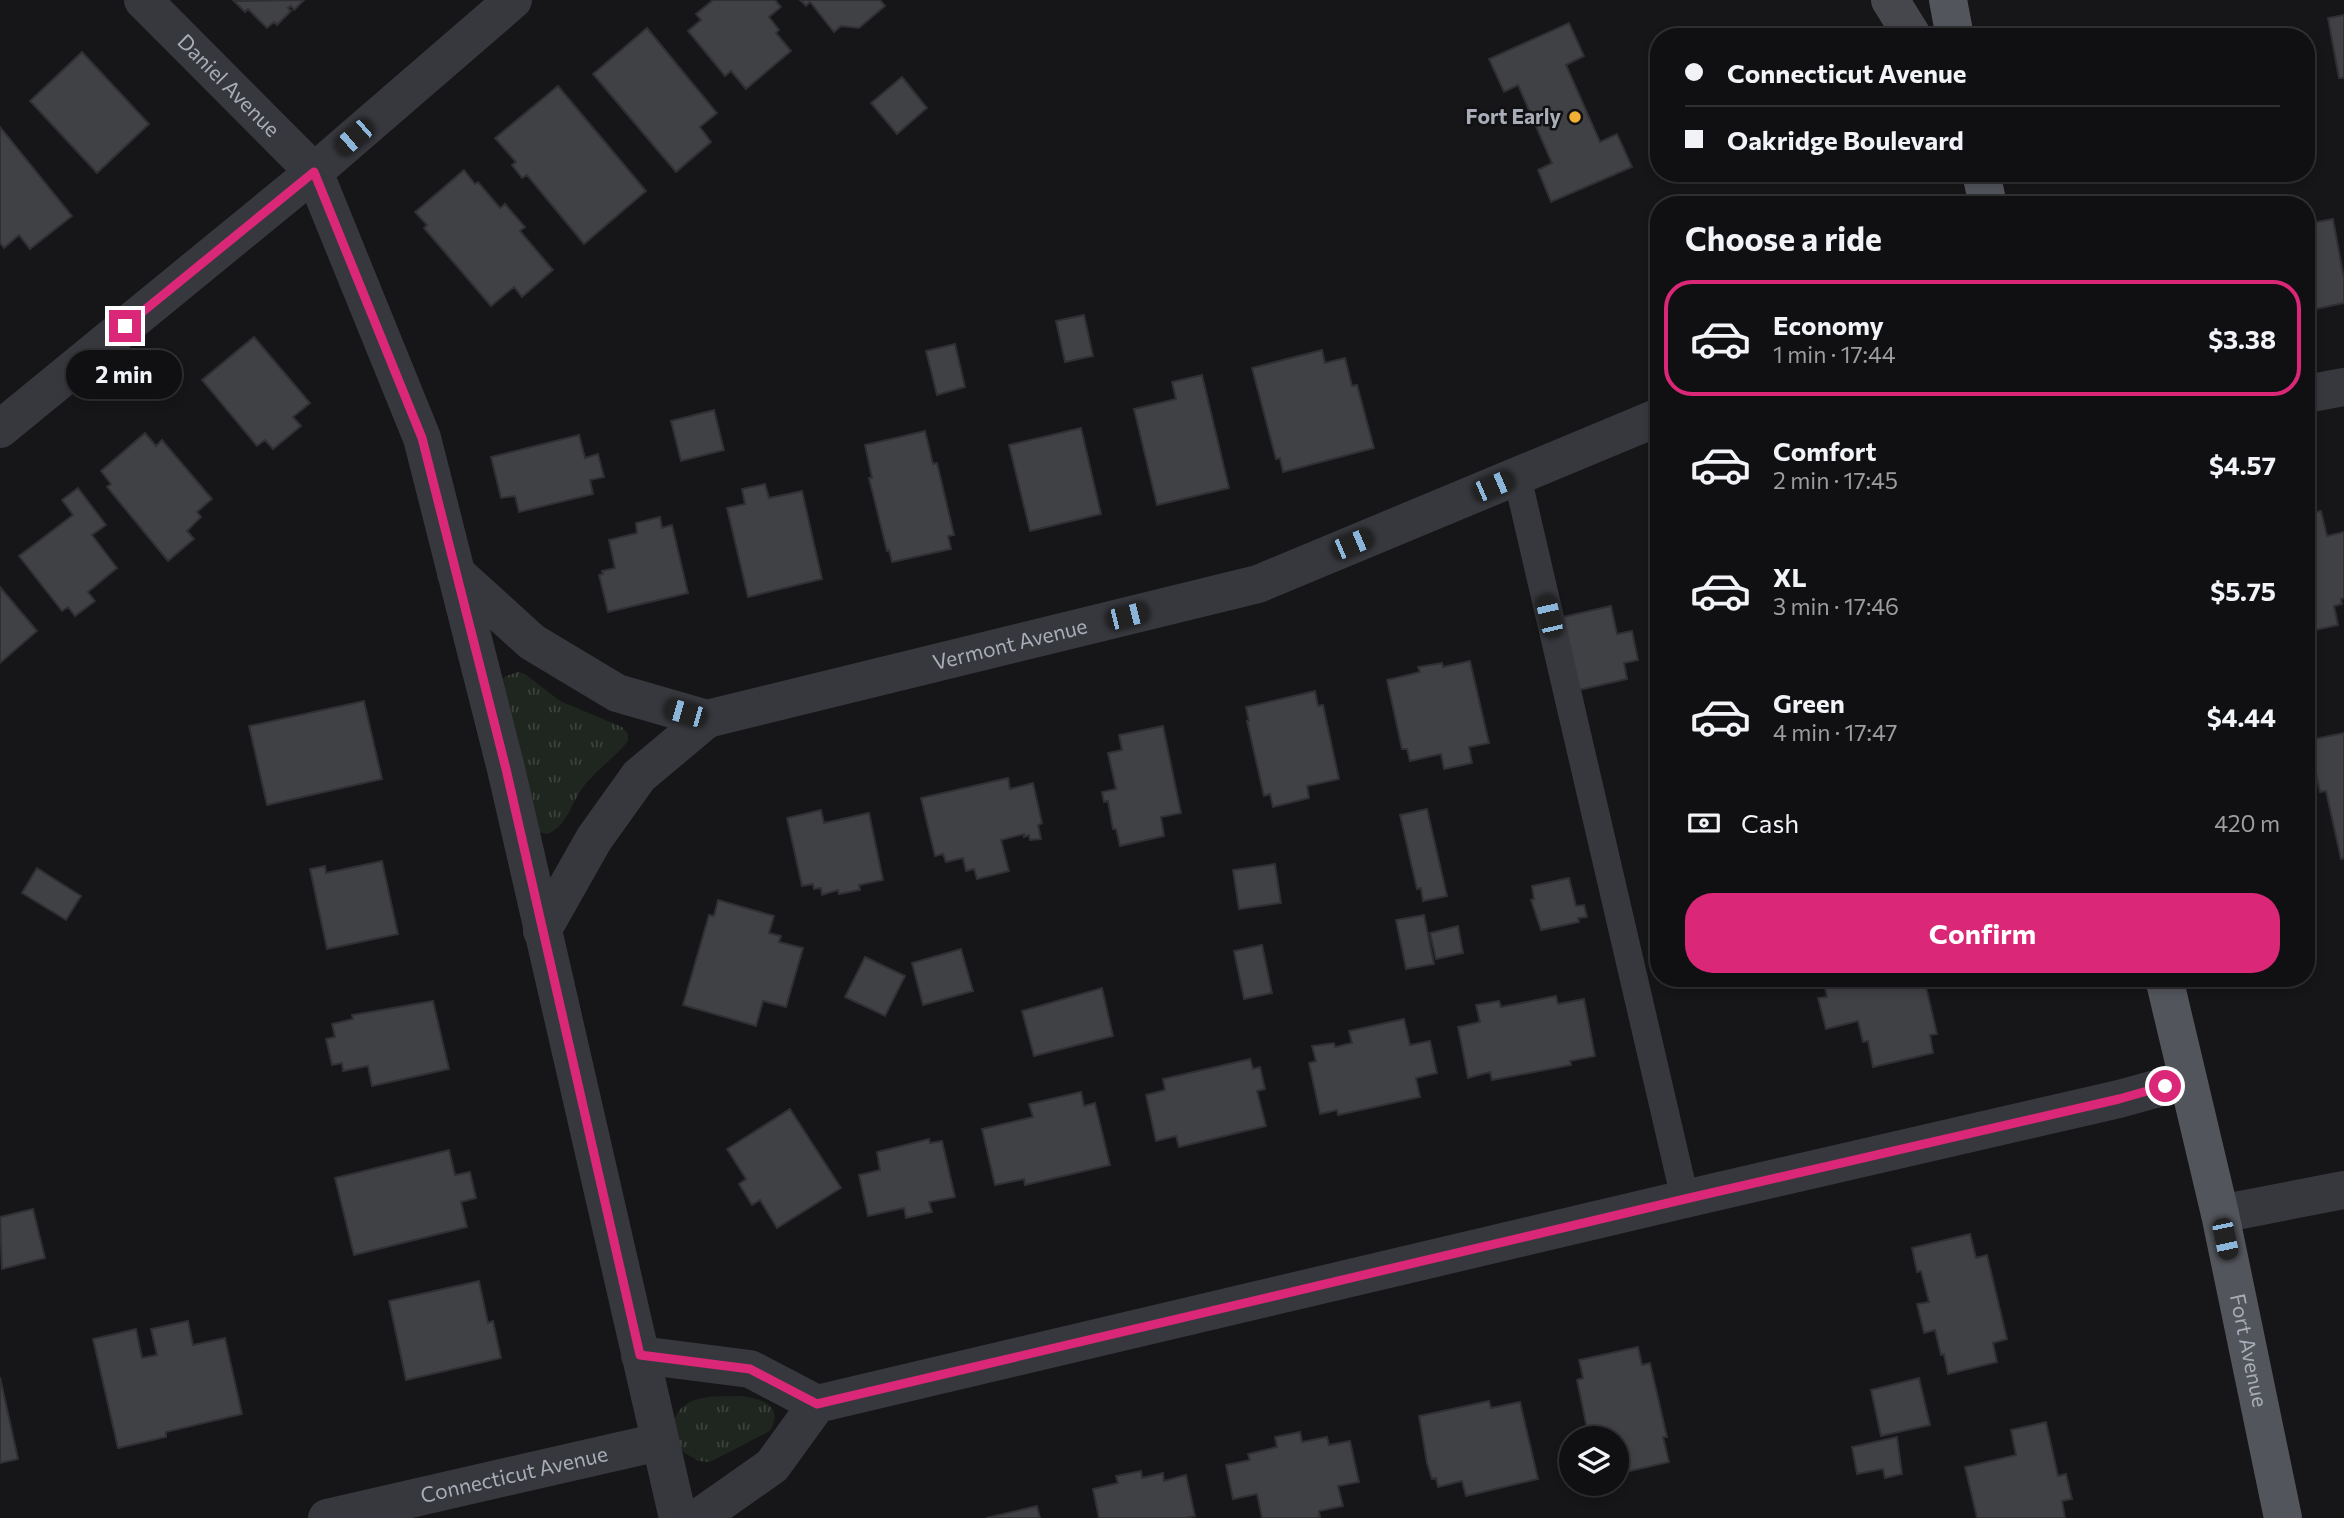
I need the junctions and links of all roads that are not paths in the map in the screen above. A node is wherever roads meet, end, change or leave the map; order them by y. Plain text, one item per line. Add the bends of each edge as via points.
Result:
1 (143, 0) edge
2 (513, 0) edge
3 (1890, 0) edge
4 (1948, 0) edge
5 (1907, 28) edge
6 (1953, 28) edge
7 (314, 172) junction
8 (2344, 387) edge
9 (2315, 392) edge
10 (1650, 420) edge
11 (0, 429) edge
12 (1517, 476) junction
13 (456, 573) junction
14 (707, 719) junction
15 (542, 930) junction
16 (2166, 987) edge
17 (2188, 1080) junction
18 (2344, 1189) edge
19 (1685, 1199) junction
20 (2220, 1214) junction
21 (640, 1355) junction
22 (817, 1404) junction
23 (659, 1441) junction
24 (327, 1518) edge
25 (678, 1518) edge
26 (698, 1518) edge
27 (2283, 1518) edge

1 - 7 street, Daniel Avenue
2 - 7 street
3 - 5 main road
4 - 6 main road
7 - 11 street
7 - 13 street via 422,438
8 - 9 street
10 - 12 street, Vermont Avenue
12 - 14 street, Vermont Avenue via 1258,584
12 - 19 lane
13 - 14 street, Vermont Avenue via 532,642 617,693
13 - 15 street
14 - 15 street, Vermont Avenue via 639,776 594,839
15 - 21 street
16 - 17 main road, Fort Avenue
17 - 19 street
17 - 20 main road, Fort Avenue
18 - 20 street
19 - 22 street
20 - 27 main road, Fort Avenue
21 - 22 street via 750,1369
21 - 23 street
22 - 26 street via 772,1466
23 - 24 street, Connecticut Avenue
23 - 25 street

